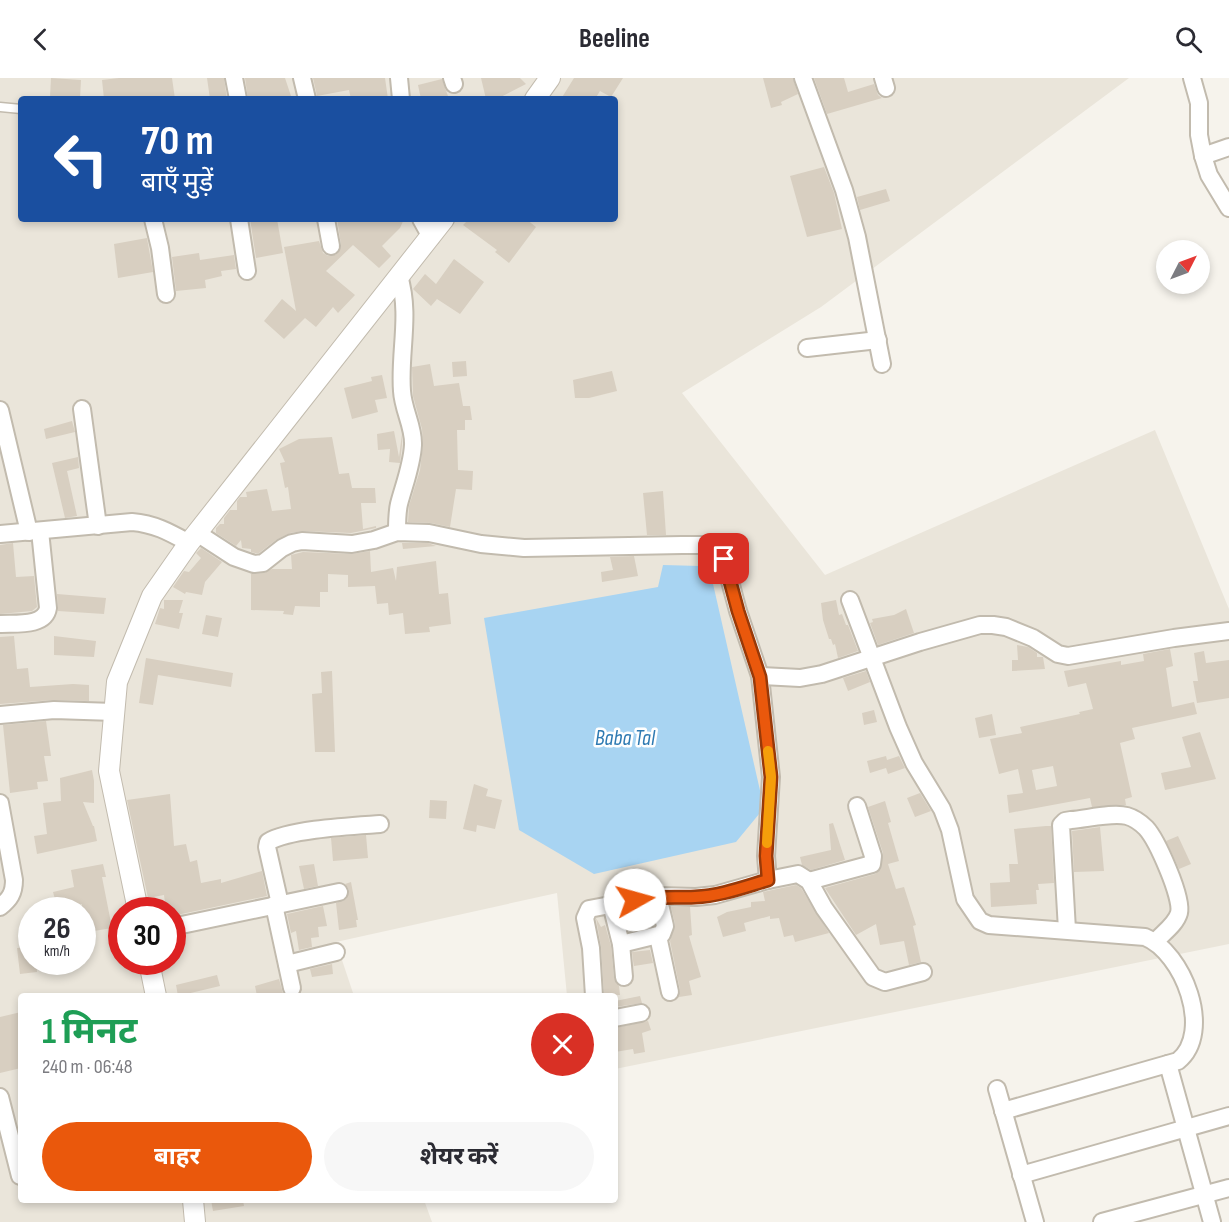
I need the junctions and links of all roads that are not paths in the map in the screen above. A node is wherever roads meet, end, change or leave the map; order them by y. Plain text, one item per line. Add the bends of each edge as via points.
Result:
1 (234, 78) edge
2 (302, 78) edge
3 (399, 78) edge
4 (550, 78) edge
5 (803, 78) edge
6 (1192, 78) edge
7 (237, 96) edge
8 (306, 96) edge
9 (401, 96) edge
10 (537, 96) edge
11 (0, 107) edge
12 (18, 109) edge
13 (1229, 147) edge
14 (1203, 156) junction
15 (1229, 208) edge
16 (154, 222) edge
17 (239, 222) edge
18 (327, 222) edge
19 (423, 222) edge
20 (442, 222) edge
21 (431, 237) junction
22 (331, 246) dead end
23 (247, 271) dead end
24 (399, 276) junction
25 (166, 294) dead end
26 (878, 340) junction
27 (807, 348) dead end
28 (882, 364) dead end
29 (82, 409) dead end
30 (0, 410) edge
31 (98, 526) junction
32 (35, 532) junction
33 (397, 532) junction
34 (0, 534) edge
35 (193, 538) junction
36 (850, 600) dead end
37 (0, 624) edge
38 (1229, 631) edge
39 (873, 657) junction
40 (760, 676) junction
41 (114, 712) junction
42 (0, 715) edge
43 (0, 803) edge
44 (857, 806) dead end
45 (380, 824) dead end
46 (768, 880) junction
47 (809, 881) junction
48 (339, 891) dead end
49 (658, 896) junction
50 (135, 897) edge
51 (277, 904) junction
52 (611, 904) junction
53 (0, 907) edge
54 (186, 924) edge
55 (1067, 930) junction
56 (658, 936) junction
57 (1156, 941) junction
58 (621, 944) junction
59 (336, 952) dead end
60 (286, 964) junction
61 (923, 972) dead end
62 (152, 975) edge
63 (624, 977) dead end
64 (292, 988) dead end
65 (670, 992) dead end
66 (155, 993) edge
67 (594, 993) edge
68 (640, 1012) dead end
69 (618, 1017) edge
70 (1168, 1064) junction
71 (997, 1089) dead end
72 (0, 1097) edge
73 (1003, 1111) junction
74 (1229, 1116) edge
75 (1186, 1128) junction
76 (15, 1133) edge
77 (18, 1159) edge
78 (1022, 1175) junction
79 (1229, 1188) edge
80 (1205, 1194) junction
81 (193, 1203) edge
82 (195, 1222) edge
83 (1035, 1222) edge
84 (1102, 1222) edge
85 (1212, 1222) edge

1 - 7 street
2 - 8 street
3 - 9 street
4 - 10 street
5 - 26 street via 844,190
6 - 14 street via 1199,103
11 - 12 lane
13 - 14 street
14 - 15 street via 1209,175
16 - 25 street
17 - 23 street
18 - 22 street
19 - 21 street
20 - 21 street
21 - 24 street
24 - 33 street via 406,308 402,389 414,444
24 - 35 street
26 - 27 street
26 - 28 street
29 - 31 street
30 - 32 street
31 - 32 street
31 - 35 street via 149,524
32 - 34 street
32 - 37 street via 47,614 36,621
33 - 35 street via 352,544 302,541 254,564
33 - 40 street via 429,533 524,548 712,548 724,559
35 - 41 street via 152,596 117,682
36 - 39 street
38 - 39 street via 1068,656 1006,627 980,625
39 - 40 street via 800,678
39 - 55 street via 898,728 942,809 965,899 972,912 989,925
40 - 46 street via 771,777
41 - 42 street via 54,710
41 - 50 street via 109,771
43 - 53 street via 14,891
44 - 47 street via 872,864
45 - 51 street via 317,830 268,842
46 - 47 street via 798,874
46 - 49 street via 715,895
47 - 61 street via 873,977 885,981
48 - 51 street
49 - 52 street
49 - 56 street via 665,926
51 - 54 street
51 - 60 street
52 - 58 street
52 - 67 street via 586,913
55 - 57 street
55 - 57 street via 1061,825 1071,820 1125,816 1147,830 1178,900 1177,918
56 - 58 street
56 - 65 street
57 - 70 street via 1179,970 1194,1019 1186,1055
58 - 63 street
59 - 60 street
60 - 64 street
62 - 66 street
68 - 69 street
70 - 73 street
70 - 75 street
71 - 73 street
72 - 76 street
73 - 78 street
74 - 75 street
75 - 78 street
75 - 80 street
76 - 77 street
78 - 83 street
79 - 80 street
80 - 84 street
80 - 85 street
81 - 82 street

